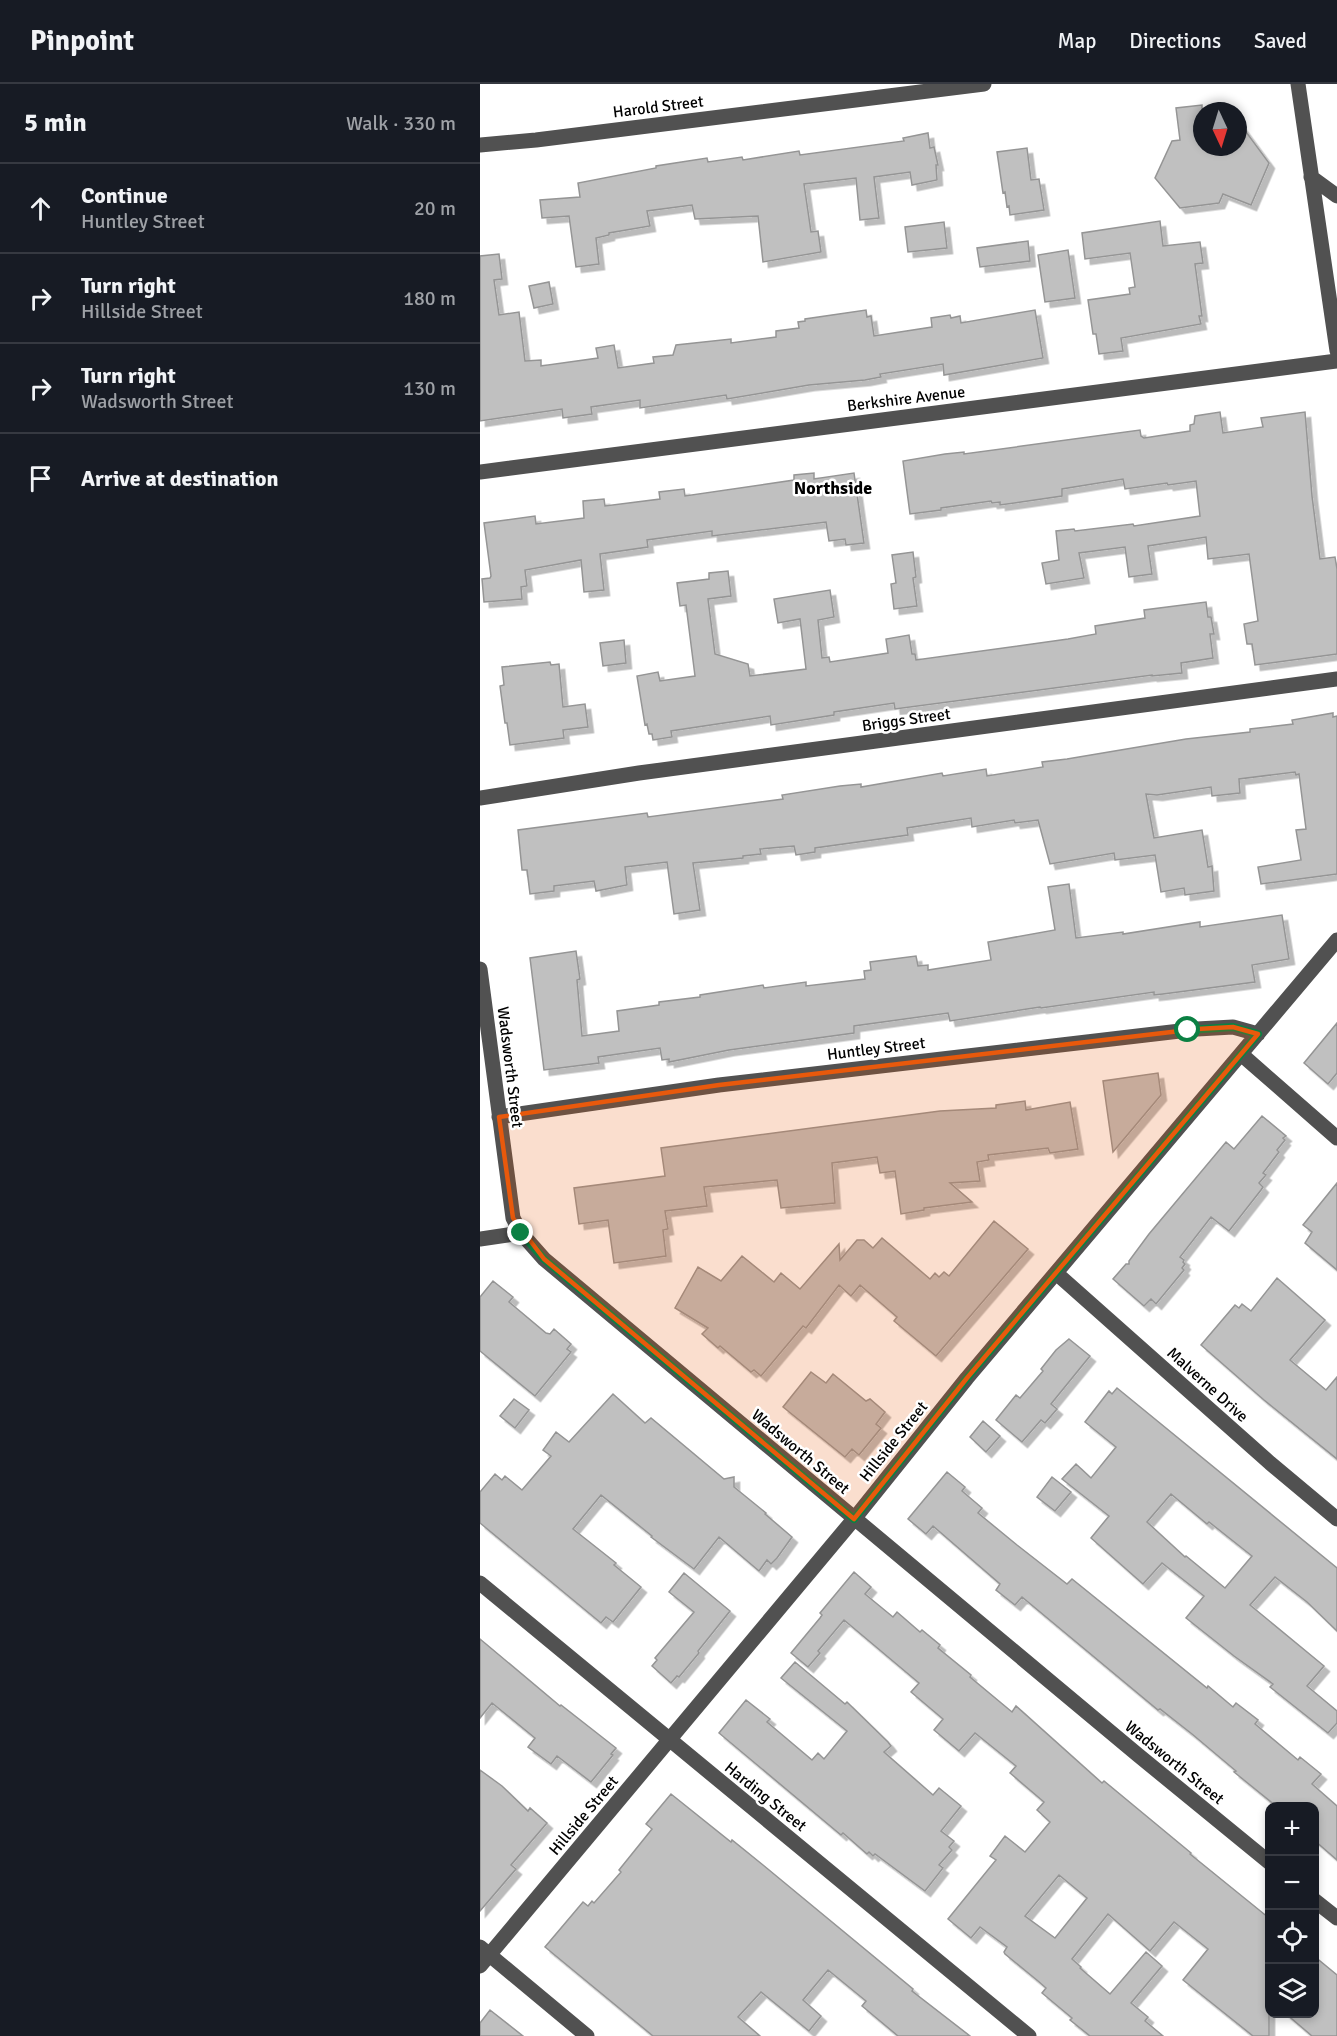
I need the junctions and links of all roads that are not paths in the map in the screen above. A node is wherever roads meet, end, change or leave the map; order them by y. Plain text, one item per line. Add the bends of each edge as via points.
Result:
1 (984, 84) edge
2 (1298, 84) edge
3 (480, 145) edge
4 (1311, 177) junction
5 (1337, 196) edge
6 (1337, 351) edge
7 (1337, 360) edge
8 (480, 472) edge
9 (1337, 679) edge
10 (480, 798) edge
11 (1337, 940) edge
12 (480, 969) edge
13 (1258, 1034) junction
14 (1242, 1054) junction
15 (499, 1117) junction
16 (1337, 1137) edge
17 (521, 1233) junction
18 (480, 1239) edge
19 (1056, 1273) junction
20 (854, 1519) junction
21 (1337, 1519) edge
22 (480, 1583) edge
23 (669, 1739) junction
24 (1265, 1860) edge
25 (1319, 1904) edge
26 (1337, 1918) edge
27 (483, 1956) edge
28 (587, 2036) edge
29 (1029, 2036) edge

1 - 3 street, Harold Street
2 - 4 street
4 - 5 street
4 - 6 street
7 - 8 street, Berkshire Avenue
9 - 10 street, Briggs Street
11 - 13 street, Hillside Street
12 - 15 street, Wadsworth Street
13 - 14 street, Hillside Street
13 - 15 street, Huntley Street via 1233,1027 1197,1029 719,1085
14 - 16 street
14 - 19 street, Hillside Street
15 - 17 street, Wadsworth Street via 513,1218
17 - 18 street
17 - 20 street, Wadsworth Street via 544,1259
19 - 20 street, Hillside Street
19 - 21 street, Malverne Drive
20 - 23 street, Hillside Street
20 - 24 street, Wadsworth Street
22 - 23 street, Harding Street
23 - 27 street, Hillside Street
23 - 29 street, Harding Street
25 - 26 street
27 - 28 street

